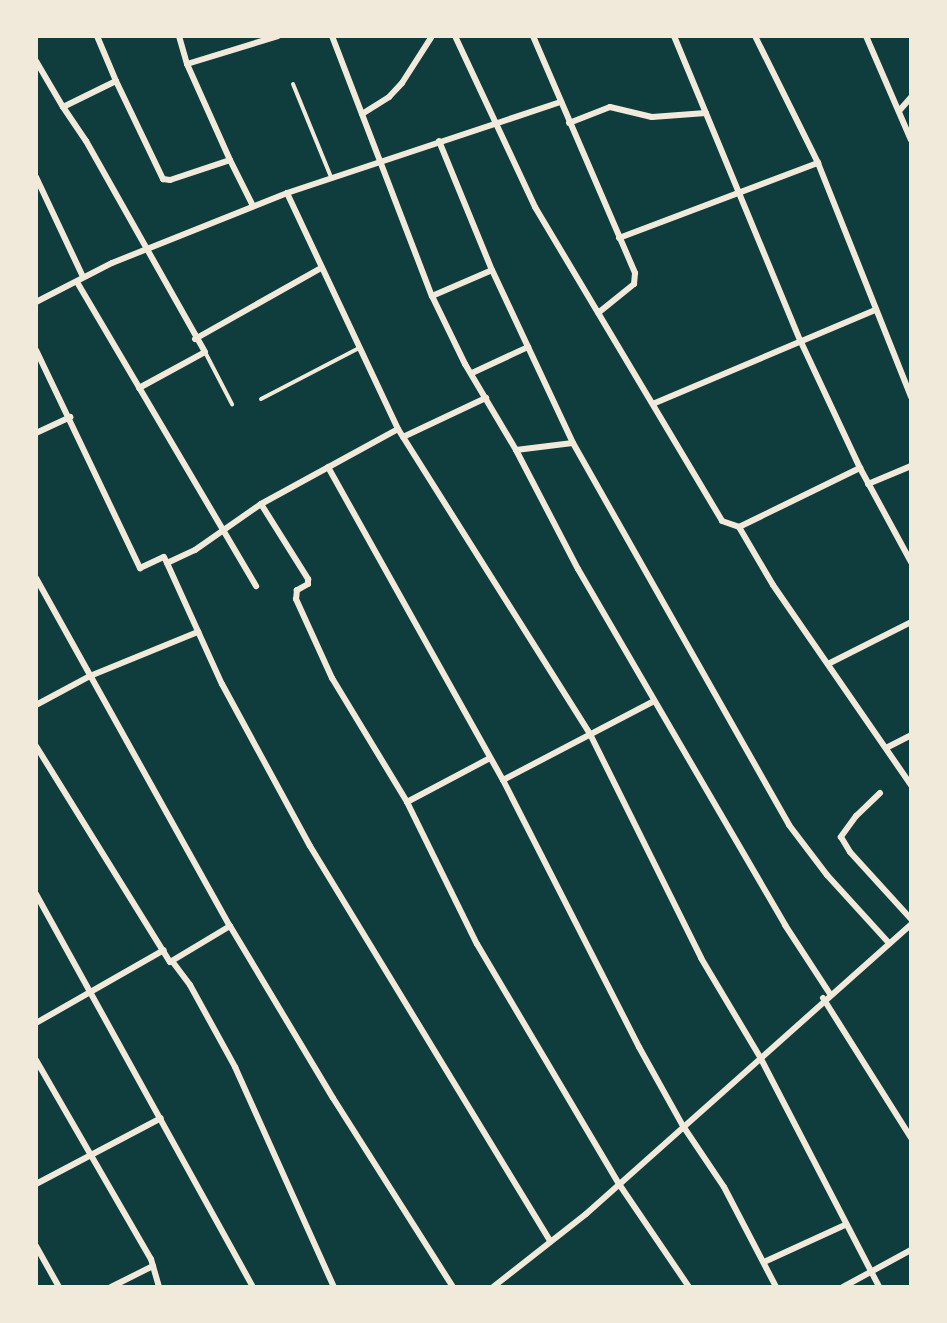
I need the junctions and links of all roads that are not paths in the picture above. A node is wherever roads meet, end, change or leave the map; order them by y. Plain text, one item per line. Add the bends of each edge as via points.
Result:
1 (97, 36) edge
2 (179, 36) edge
3 (278, 36) edge
4 (332, 36) edge
5 (432, 36) edge
6 (455, 36) edge
7 (533, 36) edge
8 (674, 36) edge
9 (755, 36) edge
10 (866, 36) edge
11 (36, 61) edge
12 (186, 64) junction
13 (116, 81) junction
14 (292, 84) dead end
15 (911, 97) edge
16 (561, 102) junction
17 (63, 107) junction
18 (899, 111) junction
19 (706, 113) junction
20 (362, 114) junction
21 (569, 123) junction
22 (498, 125) junction
23 (911, 140) edge
24 (439, 141) junction
25 (230, 160) junction
26 (379, 160) junction
27 (818, 163) junction
28 (36, 177) edge
29 (331, 177) junction
30 (741, 192) junction
31 (287, 193) junction
32 (253, 206) junction
33 (619, 238) junction
34 (148, 249) junction
35 (321, 268) junction
36 (492, 270) junction
37 (80, 280) junction
38 (432, 296) junction
39 (36, 302) edge
40 (874, 310) junction
41 (598, 313) junction
42 (195, 339) junction
43 (801, 342) junction
44 (528, 346) junction
45 (359, 348) junction
46 (36, 350) edge
47 (205, 352) junction
48 (472, 373) junction
49 (139, 388) junction
50 (486, 398) junction
51 (911, 398) edge
52 (261, 399) dead end
53 (655, 403) junction
54 (232, 404) dead end
55 (71, 417) junction
56 (398, 429) junction
57 (36, 433) edge
58 (403, 437) junction
59 (573, 443) junction
60 (516, 450) junction
61 (911, 466) edge
62 (328, 467) junction
63 (861, 468) junction
64 (868, 484) junction
65 (261, 504) junction
66 (739, 527) junction
67 (224, 530) junction
68 (911, 562) edge
69 (167, 563) junction
70 (36, 578) edge
71 (256, 586) dead end
72 (911, 622) edge
73 (198, 632) junction
74 (828, 664) junction
75 (90, 676) junction
76 (654, 701) junction
77 (36, 705) edge
78 (590, 734) junction
79 (911, 735) edge
80 (36, 746) edge
81 (886, 748) junction
82 (490, 758) junction
83 (503, 780) junction
84 (911, 785) edge
85 (880, 793) dead end
86 (407, 802) junction
87 (36, 894) edge
88 (911, 921) edge
89 (230, 926) junction
90 (888, 942) junction
91 (164, 951) junction
92 (172, 961) junction
93 (91, 991) junction
94 (830, 994) junction
95 (823, 998) junction
96 (36, 1023) edge
97 (760, 1057) junction
98 (36, 1060) edge
99 (161, 1118) junction
100 (683, 1126) junction
101 (911, 1138) edge
102 (89, 1154) junction
103 (36, 1184) edge
104 (619, 1184) junction
105 (845, 1225) junction
106 (550, 1240) junction
107 (36, 1246) edge
108 (911, 1250) edge
109 (764, 1262) junction
110 (153, 1266) junction
111 (869, 1272) junction
112 (59, 1287) edge
113 (111, 1287) edge
114 (159, 1287) edge
115 (253, 1287) edge
116 (334, 1287) edge
117 (453, 1287) edge
118 (493, 1287) edge
119 (689, 1287) edge
120 (777, 1287) edge
121 (843, 1287) edge
122 (879, 1287) edge

1 - 13 street
2 - 12 street
3 - 12 street
4 - 20 street
5 - 20 street via 389,97
6 - 22 street
7 - 16 street
8 - 19 street
9 - 27 street
10 - 18 street
11 - 17 street
12 - 25 street
13 - 17 street
13 - 25 street via 163,179
14 - 29 lane
15 - 18 street
16 - 21 street
16 - 22 street
17 - 34 street
18 - 23 street
19 - 21 street via 652,117 610,107
19 - 30 street
20 - 26 street
21 - 33 street
22 - 24 street
22 - 41 street via 535,207
24 - 26 street
24 - 36 street
25 - 32 street
26 - 29 street
26 - 38 street
27 - 30 street
27 - 40 street
28 - 37 street
29 - 31 street
30 - 33 street
30 - 43 street
31 - 32 street
31 - 35 street
32 - 34 street
33 - 41 street via 636,279
34 - 37 street
34 - 42 street
35 - 42 street
35 - 45 street
36 - 38 street
36 - 44 street
37 - 39 street
37 - 49 street
38 - 48 street
40 - 43 street
40 - 51 street
41 - 53 street
42 - 47 street
43 - 53 street
43 - 63 street
44 - 48 street
44 - 59 street
45 - 52 lane
45 - 56 street
46 - 55 street
47 - 49 street
47 - 54 lane
48 - 50 street
49 - 67 street
50 - 58 street
50 - 60 street
53 - 66 street via 722,520
55 - 57 street
55 - 69 street via 140,568 164,557
56 - 58 street
56 - 62 street
58 - 78 street
59 - 60 street
59 - 90 street via 789,825 827,875
60 - 76 street via 578,569
61 - 64 street
62 - 65 street
62 - 82 street
63 - 64 street
63 - 66 street
64 - 68 street
65 - 67 street
65 - 86 street via 308,579 308,584 297,590 296,599 332,678
66 - 74 street via 773,585
67 - 69 street
67 - 71 street
69 - 73 street
70 - 75 street
72 - 74 street
73 - 75 street
73 - 106 street via 310,846
74 - 81 street
75 - 77 street
75 - 89 street
76 - 78 street
76 - 94 street via 785,925
78 - 83 street
78 - 97 street via 701,958
79 - 81 street
80 - 91 street
81 - 84 street
82 - 83 street
82 - 86 street
83 - 100 street
85 - 88 street via 841,837
86 - 104 street via 477,944
87 - 93 street
88 - 90 street
89 - 92 street
89 - 117 street
90 - 94 street
91 - 92 street
91 - 93 street
92 - 116 street via 190,985 235,1067
93 - 96 street
93 - 99 street
94 - 95 street
95 - 97 street
95 - 101 street
97 - 100 street
97 - 105 street
98 - 102 street
99 - 102 street
99 - 115 street
100 - 104 street
100 - 109 street via 724,1187
102 - 103 street
102 - 110 street
104 - 106 street
104 - 119 street
105 - 109 street
105 - 111 street
106 - 118 street
107 - 112 street
108 - 111 street
109 - 120 street
110 - 113 street
110 - 114 street
111 - 121 street
111 - 122 street

